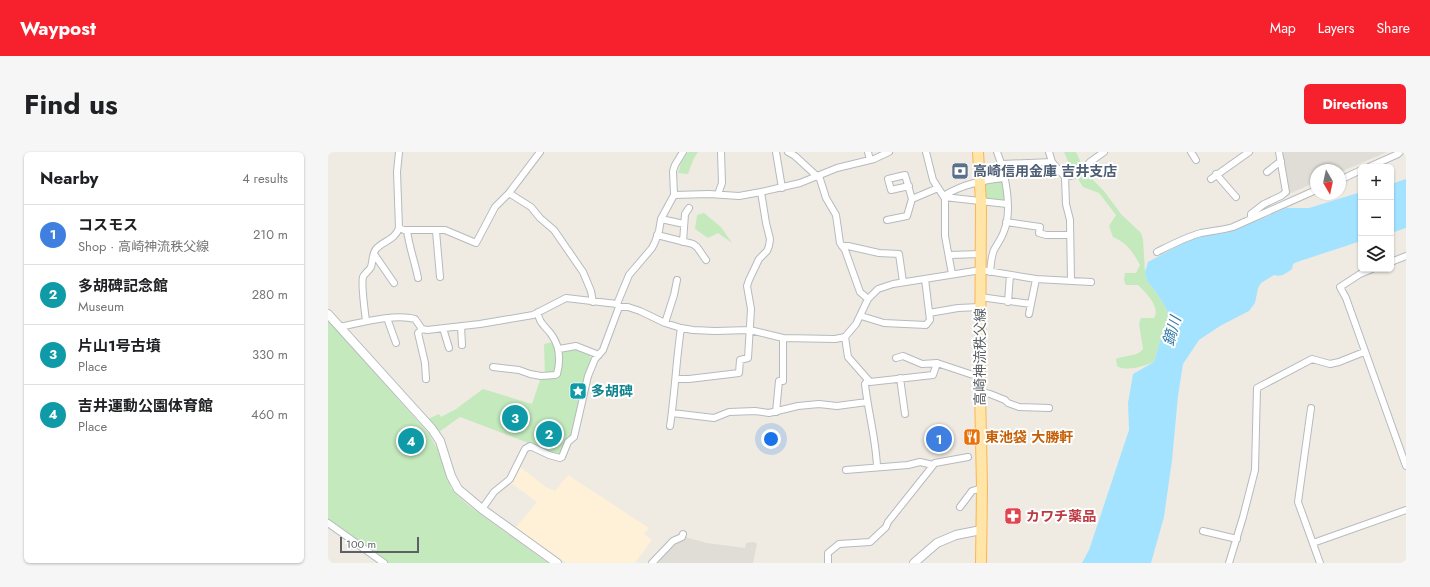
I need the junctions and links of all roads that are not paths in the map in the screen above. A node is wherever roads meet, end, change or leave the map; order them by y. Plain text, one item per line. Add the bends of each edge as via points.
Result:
1 (398, 152) edge
2 (540, 152) edge
3 (683, 152) edge
4 (721, 152) edge
5 (776, 152) edge
6 (788, 152) edge
7 (868, 152) edge
8 (889, 152) edge
9 (926, 152) edge
10 (978, 152) edge
11 (997, 152) edge
12 (1049, 152) edge
13 (1104, 152) edge
14 (1191, 152) edge
15 (1249, 152) edge
16 (1279, 152) edge
17 (1400, 152) edge
18 (870, 160) junction
19 (1196, 160) dead end
20 (1281, 161) junction
21 (1052, 162) junction
22 (1002, 164) junction
23 (1376, 164) edge
24 (1358, 171) edge
25 (1267, 172) dead end
26 (818, 176) junction
27 (1065, 177) junction
28 (1346, 177) edge
29 (1004, 178) junction
30 (981, 180) junction
31 (908, 186) dead end
32 (782, 188) junction
33 (938, 188) junction
34 (761, 192) junction
35 (509, 193) junction
36 (1310, 193) edge
37 (718, 194) junction
38 (674, 195) junction
39 (1236, 197) dead end
40 (944, 198) junction
41 (912, 199) junction
42 (981, 202) junction
43 (1007, 204) junction
44 (689, 208) dead end
45 (1251, 218) junction
46 (661, 219) junction
47 (887, 220) dead end
48 (1006, 222) junction
49 (684, 224) junction
50 (399, 228) junction
51 (407, 230) junction
52 (436, 231) junction
53 (657, 235) junction
54 (1070, 235) junction
55 (684, 242) junction
56 (842, 246) junction
57 (1157, 252) dead end
58 (374, 254) junction
59 (981, 254) junction
60 (949, 255) junction
61 (1406, 256) edge
62 (706, 260) dead end
63 (1394, 261) edge
64 (985, 271) junction
65 (1365, 272) edge
66 (952, 274) junction
67 (1010, 275) junction
68 (440, 277) dead end
69 (418, 278) dead end
70 (925, 279) junction
71 (1036, 279) junction
72 (677, 280) dead end
73 (1071, 281) junction
74 (394, 282) dead end
75 (903, 282) junction
76 (1091, 282) dead end
77 (868, 299) junction
78 (593, 302) junction
79 (980, 302) junction
80 (1008, 302) junction
81 (1031, 304) junction
82 (618, 306) junction
83 (538, 312) junction
84 (929, 313) junction
85 (328, 314) edge
86 (1029, 314) dead end
87 (860, 316) junction
88 (387, 318) junction
89 (366, 321) junction
90 (665, 322) junction
91 (339, 326) junction
92 (461, 326) junction
93 (443, 328) junction
94 (681, 328) junction
95 (422, 329) junction
96 (750, 330) junction
97 (845, 337) junction
98 (783, 338) junction
99 (396, 343) dead end
100 (462, 345) dead end
101 (449, 348) dead end
102 (559, 349) junction
103 (1364, 352) junction
104 (599, 354) junction
105 (896, 358) dead end
106 (937, 364) junction
107 (493, 367) dead end
108 (980, 376) junction
109 (900, 378) junction
110 (426, 379) dead end
111 (676, 379) junction
112 (868, 380) junction
113 (980, 391) junction
114 (867, 402) junction
115 (1049, 408) dead end
116 (1311, 408) dead end
117 (776, 412) junction
118 (672, 413) junction
119 (905, 414) dead end
120 (670, 426) dead end
121 (968, 457) dead end
122 (933, 465) junction
123 (1406, 466) edge
124 (877, 467) junction
125 (846, 470) dead end
126 (982, 488) junction
127 (960, 507) dead end
128 (482, 509) junction
129 (1406, 510) edge
130 (328, 523) edge
131 (982, 530) junction
132 (1203, 531) dead end
133 (683, 534) dead end
134 (1237, 539) junction
135 (1313, 543) junction
136 (384, 563) edge
137 (557, 563) edge
138 (652, 563) edge
139 (828, 563) edge
140 (914, 563) edge
141 (981, 563) edge
142 (1229, 563) edge
143 (1320, 563) edge

1 - 50 street
2 - 35 street
3 - 38 street via 673,171
4 - 37 street via 722,183
5 - 32 street
6 - 26 street
7 - 18 street
8 - 18 street
9 - 33 street via 931,175
10 - 30 main road, 高崎神流秩父線
11 - 22 street
12 - 21 street
13 - 27 street via 1085,168
14 - 19 street
15 - 39 street via 1214,176
16 - 20 street
17 - 23 street
18 - 26 street via 837,168
20 - 25 street
20 - 45 street via 1286,192 1256,210 1251,214
21 - 22 street
21 - 27 street
22 - 29 street
24 - 28 street
26 - 32 street
26 - 56 street via 836,215
27 - 54 street
29 - 30 street
29 - 43 street
30 - 40 street via 954,189
30 - 42 main road, 高崎神流秩父線
31 - 41 street
32 - 34 street
33 - 40 street
33 - 41 street
34 - 37 street via 739,196
34 - 96 street via 770,239 769,246 759,259 749,280
35 - 52 street via 495,207 476,243 445,230
35 - 78 street via 531,207 557,233 583,272
36 - 45 street
37 - 38 street
38 - 46 street
40 - 42 street
40 - 60 street via 945,236
41 - 47 street via 908,216
42 - 43 street
42 - 59 main road, 高崎神流秩父線
43 - 48 street
44 - 49 street
45 - 57 street via 1233,227 1187,238
46 - 49 street
46 - 53 street
48 - 54 street via 1040,227 1039,233 1046,235
48 - 64 street
49 - 55 street
50 - 51 street
50 - 58 street
51 - 52 street
51 - 69 street
52 - 68 street
53 - 55 street
53 - 82 street via 652,248 630,275
54 - 73 street
55 - 62 street via 697,247
56 - 75 street via 899,254
56 - 77 street via 860,292
58 - 74 street
58 - 89 street via 371,267 363,277
59 - 60 street
59 - 64 main road, 高崎神流秩父線
60 - 66 street
61 - 63 street
64 - 66 street
64 - 67 street
64 - 79 main road, 高崎神流秩父線
65 - 103 street via 1340,287
66 - 70 street
67 - 71 street
67 - 80 street
70 - 75 street
70 - 84 street
71 - 73 street
71 - 81 street
72 - 90 street
73 - 76 street
75 - 77 street via 878,289
77 - 87 street
78 - 82 street
78 - 83 street via 566,298
79 - 80 street
79 - 84 street
79 - 108 main road, 高崎神流秩父線
80 - 81 street
81 - 86 street
82 - 90 street via 640,311
82 - 104 street via 603,350
83 - 92 street
83 - 102 street via 541,322
84 - 87 street via 930,320 922,325 884,323
85 - 91 street
87 - 97 street
88 - 89 street
88 - 95 street via 411,317
88 - 99 street
89 - 91 street
90 - 94 street
91 - 128 street via 432,429 440,441 458,489
92 - 93 street
92 - 100 street
93 - 95 street
93 - 101 street
94 - 96 street via 704,331
94 - 111 street
95 - 110 street via 418,333
96 - 98 street
96 - 111 street via 748,358 740,360 739,373
97 - 98 street via 835,340
97 - 112 street via 848,357
98 - 117 street via 783,381 778,381
102 - 104 street via 576,346
102 - 107 street via 559,366 555,375 541,376
103 - 123 street
103 - 134 street via 1330,364 1312,359 1257,388 1255,470
104 - 128 street via 588,376 574,436 568,442 562,457 527,447 510,479 494,492
105 - 106 street via 904,356 922,364
106 - 108 street
106 - 109 street via 933,375
108 - 113 main road, 高崎神流秩父線
109 - 112 street via 870,382
109 - 119 street
111 - 118 street
112 - 114 street via 865,384
113 - 115 street via 1019,407
113 - 126 main road, 高崎神流秩父線
114 - 117 street via 837,406 798,406
114 - 124 street via 877,453
116 - 135 street via 1298,502
117 - 118 street via 729,412 710,418
118 - 120 street
121 - 122 street
122 - 124 street via 920,462
122 - 139 street via 875,538 870,542 839,544 828,553
124 - 125 street
126 - 127 street via 972,491
126 - 131 main road, 高崎神流秩父線
128 - 137 street
129 - 135 street
130 - 136 street
131 - 140 street via 956,535 937,544
131 - 141 main road, 高崎神流秩父線
132 - 134 street
133 - 138 street
134 - 142 street
135 - 143 street

